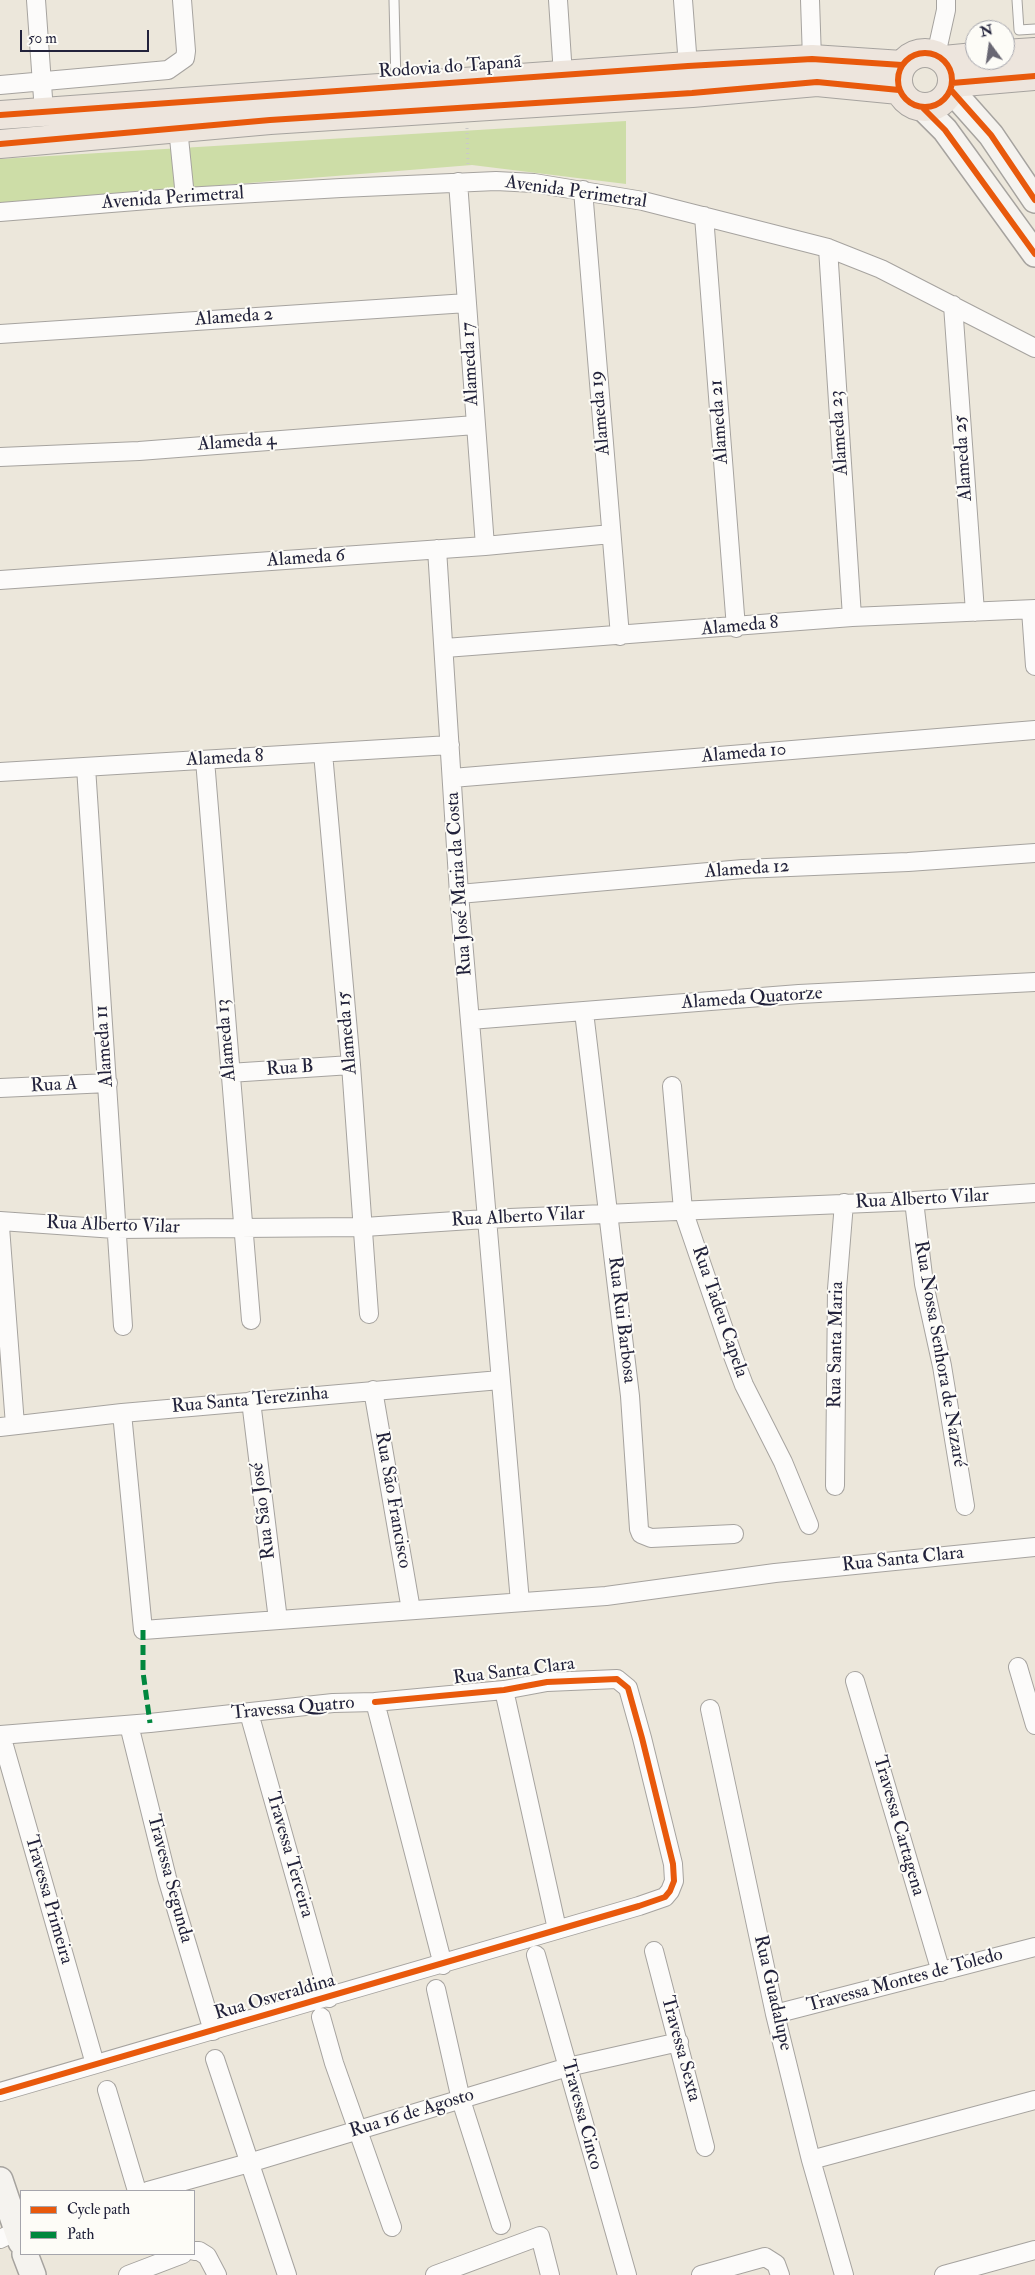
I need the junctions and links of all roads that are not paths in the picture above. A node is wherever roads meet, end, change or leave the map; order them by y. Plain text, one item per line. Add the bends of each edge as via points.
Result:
1 (36, 0) edge
2 (182, 0) edge
3 (394, 0) edge
4 (558, 0) edge
5 (683, 0) edge
6 (810, 0) edge
7 (946, 0) edge
8 (1017, 0) edge
9 (1035, 29) edge
10 (1019, 45) edge
11 (812, 59) junction
12 (965, 62) edge
13 (688, 66) junction
14 (946, 72) junction
15 (563, 75) junction
16 (1035, 76) edge
17 (901, 78) junction
18 (42, 83) junction
19 (0, 85) edge
20 (396, 87) junction
21 (923, 108) junction
22 (44, 112) junction
23 (0, 115) edge
24 (178, 128) junction
25 (0, 144) edge
26 (463, 182) junction
27 (583, 190) junction
28 (185, 197) junction
29 (1035, 200) edge
30 (0, 212) edge
31 (704, 216) junction
32 (828, 248) junction
33 (1035, 254) edge
34 (467, 303) junction
35 (953, 305) junction
36 (0, 334) edge
37 (1035, 348) edge
38 (475, 425) junction
39 (0, 457) edge
40 (611, 534) junction
41 (485, 546) junction
42 (437, 549) junction
43 (0, 580) edge
44 (1033, 610) edge
45 (975, 612) junction
46 (852, 617) junction
47 (736, 628) junction
48 (620, 636) junction
49 (445, 648) junction
50 (1035, 666) edge
51 (1035, 730) edge
52 (450, 745) junction
53 (323, 753) junction
54 (205, 760) junction
55 (86, 767) junction
56 (0, 772) edge
57 (452, 778) junction
58 (1035, 854) edge
59 (459, 894) junction
60 (1035, 982) edge
61 (584, 1012) junction
62 (470, 1020) junction
63 (351, 1065) junction
64 (229, 1073) junction
65 (108, 1083) junction
66 (672, 1086) dead end
67 (0, 1088) edge
68 (1035, 1194) edge
69 (914, 1201) junction
70 (844, 1203) junction
71 (684, 1210) junction
72 (608, 1213) junction
73 (486, 1219) junction
74 (0, 1221) edge
75 (0, 1227) edge
76 (364, 1227) junction
77 (115, 1229) junction
78 (244, 1230) junction
79 (369, 1314) dead end
80 (251, 1320) dead end
81 (123, 1326) dead end
82 (5, 1358) edge
83 (500, 1380) junction
84 (373, 1390) junction
85 (251, 1401) junction
86 (122, 1413) junction
87 (7, 1426) edge
88 (835, 1486) dead end
89 (965, 1506) dead end
90 (809, 1525) dead end
91 (734, 1534) dead end
92 (1035, 1547) edge
93 (520, 1602) junction
94 (411, 1610) junction
95 (278, 1620) junction
96 (1018, 1667) dead end
97 (855, 1681) dead end
98 (504, 1690) junction
99 (375, 1702) junction
100 (710, 1709) dead end
101 (250, 1713) junction
102 (1035, 1724) edge
103 (129, 1725) junction
104 (1, 1735) edge
105 (557, 1929) junction
106 (1035, 1947) edge
107 (654, 1951) dead end
108 (536, 1955) dead end
109 (444, 1964) junction
110 (941, 1972) junction
111 (436, 1989) dead end
112 (329, 1998) junction
113 (775, 2014) junction
114 (321, 2017) dead end
115 (213, 2031) junction
116 (678, 2042) junction
117 (215, 2058) dead end
118 (95, 2064) junction
119 (568, 2067) junction
120 (107, 2090) dead end
121 (0, 2092) edge
122 (461, 2100) junction
123 (1035, 2100) edge
124 (359, 2130) junction
125 (706, 2147) dead end
126 (811, 2160) junction
127 (249, 2163) junction
128 (0, 2180) edge
129 (137, 2190) edge
130 (152, 2190) edge
131 (501, 2226) dead end
132 (392, 2227) dead end
133 (15, 2235) edge
134 (1035, 2250) edge
135 (195, 2251) edge
136 (25, 2255) edge
137 (180, 2255) edge
138 (33, 2275) edge
139 (128, 2275) edge
140 (217, 2275) edge
141 (287, 2275) edge
142 (435, 2275) edge
143 (550, 2275) edge
144 (627, 2275) edge
145 (701, 2275) edge
146 (780, 2275) edge
147 (844, 2275) edge
148 (944, 2275) edge

1 - 18 street
2 - 18 street via 187,44 185,58 168,70
3 - 20 lane
4 - 15 street
5 - 13 street
6 - 11 street
7 - 14 street
8 - 10 lane
9 - 10 lane
11 - 13 main road, Rodovia do Tapanã
11 - 17 main road, Rodovia do Tapanã
12 - 14 main road
13 - 15 main road, Rodovia do Tapanã
14 - 16 main road
14 - 17 main road via 921,53 914,56
14 - 21 main road via 942,102
14 - 29 main road
15 - 20 main road, Rodovia do Tapanã
17 - 21 main road via 909,102
17 - 24 main road
18 - 19 street
18 - 22 street
20 - 22 main road, Rodovia do Tapanã
21 - 33 main road via 945,130
22 - 23 main road, Rodovia do Tapanã
24 - 25 main road
24 - 28 street
26 - 27 street, Avenida Perimetral via 534,183
26 - 28 street, Avenida Perimetral
26 - 34 street, Alameda 17
27 - 31 street, Avenida Perimetral
27 - 40 street, Alameda 19
28 - 30 street, Avenida Perimetral
31 - 32 street, Avenida Perimetral
31 - 47 street, Alameda 21
32 - 35 street, Avenida Perimetral via 881,269
32 - 46 street, Alameda 23
34 - 36 street, Alameda 2
34 - 38 street, Alameda 17
35 - 37 street, Avenida Perimetral
35 - 45 street, Alameda 25
38 - 39 street, Alameda 4 via 139,451
38 - 41 street, Alameda 17
40 - 41 street, Alameda 6
40 - 48 street, Alameda 19
41 - 42 street, Alameda 6
42 - 43 street, Alameda 6
42 - 49 street, Rua José Maria da Costa
44 - 45 street, Alameda 8
44 - 50 street
45 - 46 street, Alameda 8
46 - 47 street, Alameda 8
47 - 48 street, Alameda 8
48 - 49 street, Alameda 8
49 - 52 street, Rua José Maria da Costa
51 - 57 street, Alameda 10
52 - 53 street, Alameda 8
52 - 57 street, Rua José Maria da Costa
53 - 54 street, Alameda 8
53 - 63 street, Alameda 15
54 - 55 street, Alameda 8
54 - 64 street, Alameda 13
55 - 56 street, Alameda 8
55 - 65 street, Alameda 11
57 - 59 street, Rua José Maria da Costa
58 - 59 street, Alameda 12 via 743,869
59 - 62 street, Rua José Maria da Costa
60 - 61 street, Alameda Quatorze via 799,994
61 - 62 street, Alameda Quatorze
61 - 72 street, Rua Rui Barbosa
62 - 73 street, Rua José Maria da Costa
63 - 64 street, Rua B
63 - 76 street, Alameda 15
64 - 78 street, Alameda 13
65 - 67 street, Rua A
65 - 77 street, Alameda 11
66 - 71 street, Rua Tadeu Capela
68 - 69 street, Rua Alberto Vilar
69 - 70 street, Rua Alberto Vilar
69 - 89 street, Rua Nossa Senhora de Nazaré via 924,1284 942,1366
70 - 71 street, Rua Alberto Vilar
70 - 88 street, Rua Santa Maria via 837,1289
71 - 72 street, Rua Alberto Vilar
71 - 90 street, Rua Tadeu Capela via 732,1356
72 - 73 street, Rua Alberto Vilar
72 - 91 street, Rua Rui Barbosa via 630,1396 641,1534 651,1538
73 - 76 street, Rua Alberto Vilar
73 - 83 street
74 - 77 street, Rua Alberto Vilar
75 - 82 street
76 - 78 street, Rua Alberto Vilar
76 - 79 street, Alameda 15
77 - 78 street, Rua Alberto Vilar
77 - 81 street, Alameda 11
78 - 80 street, Alameda 13
82 - 87 street
83 - 84 street, Rua Santa Terezinha
83 - 93 street
84 - 85 street, Rua Santa Terezinha
84 - 94 street, Rua São Francisco
85 - 86 street, Rua Santa Terezinha
85 - 95 street, Rua São José
86 - 87 street, Rua Santa Terezinha
86 - 95 street, Rua Santa Clara via 143,1630
92 - 93 street, Rua Santa Clara via 775,1573 606,1596
93 - 94 street, Rua Santa Clara
94 - 95 street, Rua Santa Clara
96 - 102 street
97 - 110 street, Travessa Cartagena
98 - 99 street, Rua Santa Clara
98 - 105 street
98 - 105 street, Rua Santa Clara via 547,1682 617,1679 628,1688 673,1864 674,1880 665,1896
99 - 101 street, Travessa Quatro via 333,1703
99 - 109 street, Travessa Quatro
100 - 113 street, Rua Guadalupe
101 - 103 street, Travessa Quatro
101 - 112 street, Travessa Terceira
103 - 104 street, Travessa Quatro
103 - 115 street, Travessa Segunda via 167,1878
104 - 118 street, Travessa Primeira
105 - 109 street, Rua Osveraldina
106 - 110 street, Travessa Montes de Toledo
107 - 116 street, Travessa Sexta
108 - 119 street, Travessa Cinco
109 - 112 street, Rua Osveraldina
110 - 113 street, Travessa Montes de Toledo
111 - 122 street
112 - 115 street, Rua Osveraldina
113 - 126 street, Rua Guadalupe
114 - 124 street
115 - 118 street, Rua Osveraldina
116 - 119 street, Rua 16 de Agosto
116 - 125 street, Travessa Sexta
117 - 127 street
118 - 121 street, Rua Osveraldina
119 - 122 street, Rua 16 de Agosto
119 - 144 street, Travessa Cinco
120 - 129 street
122 - 124 street, Rua 16 de Agosto
122 - 131 street
123 - 126 street
124 - 127 street, Rua 16 de Agosto
124 - 132 street
126 - 147 street, Rua Guadalupe
127 - 130 street, Rua 16 de Agosto
127 - 141 street
128 - 133 main road
134 - 148 street
135 - 140 street via 207,2256
136 - 138 main road
137 - 139 street
142 - 143 street via 540,2236
145 - 146 street via 765,2257 776,2264

